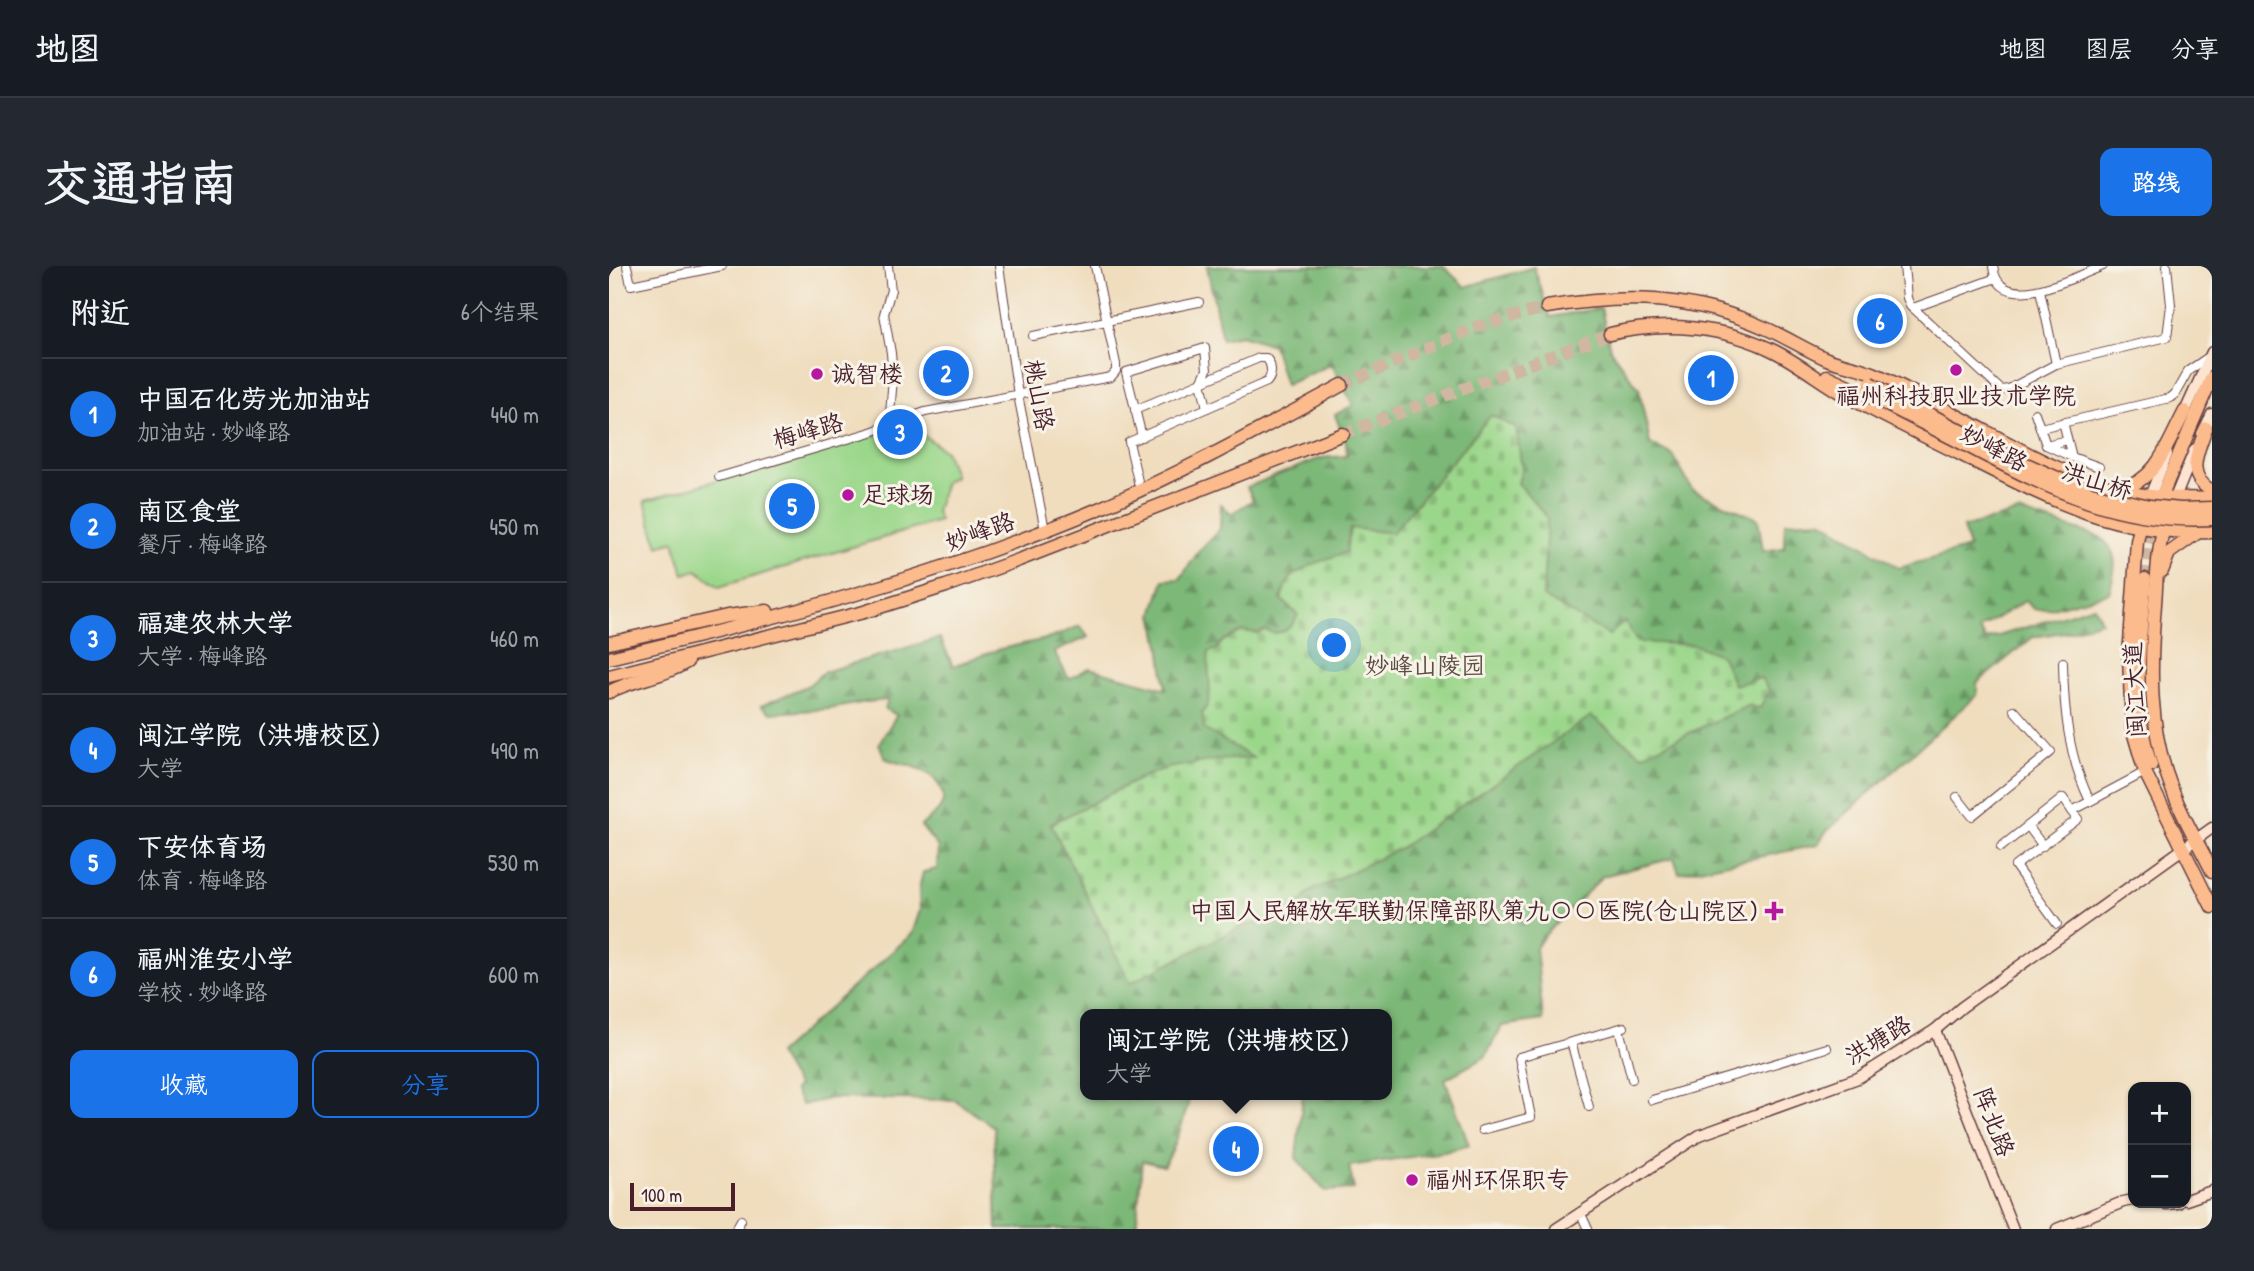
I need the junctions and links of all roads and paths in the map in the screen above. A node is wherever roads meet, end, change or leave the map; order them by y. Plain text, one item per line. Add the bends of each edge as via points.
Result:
1 (627, 266) edge
2 (722, 266) edge
3 (888, 266) edge
4 (999, 266) edge
5 (1095, 266) edge
6 (1904, 266) edge
7 (1993, 266) edge
8 (2103, 266) edge
9 (2167, 266) edge
10 (1996, 278) junction
11 (2040, 290) junction
12 (1199, 302) dead end
13 (1547, 307) tunnel mouth
14 (1913, 308) junction
15 (1106, 321) junction
16 (1610, 334) tunnel mouth
17 (1033, 336) dead end
18 (1776, 352) junction
19 (2211, 354) edge
20 (1829, 360) junction
21 (2056, 364) junction
22 (2212, 377) edge
23 (1201, 382) junction
24 (1342, 385) tunnel mouth
25 (1868, 388) junction
26 (2212, 388) edge
27 (1018, 395) junction
28 (1207, 408) junction
29 (1135, 410) junction
30 (2185, 411) junction
31 (2035, 413) dead end
32 (2212, 414) edge
33 (2063, 422) junction
34 (889, 425) junction
35 (2040, 428) junction
36 (2206, 428) junction
37 (1343, 434) tunnel mouth
38 (1142, 437) junction
39 (2067, 440) junction
40 (2046, 445) junction
41 (2072, 457) junction
42 (2099, 467) dead end
43 (719, 477) dead end
44 (2115, 489) junction
45 (1140, 490) junction
46 (2212, 491) edge
47 (2169, 493) junction
48 (2150, 496) junction
49 (2212, 499) edge
50 (2212, 508) edge
51 (2212, 519) edge
52 (2140, 527) junction
53 (1045, 530) junction
54 (2164, 530) junction
55 (2212, 532) edge
56 (2197, 533) junction
57 (2155, 602) junction
58 (799, 609) junction
59 (609, 643) edge
60 (700, 653) junction
61 (609, 658) edge
62 (2063, 662) dead end
63 (609, 676) edge
64 (609, 692) edge
65 (2014, 710) dead end
66 (2145, 772) junction
67 (2172, 790) junction
68 (1957, 797) dead end
69 (2090, 801) junction
70 (2072, 811) junction
71 (2166, 816) junction
72 (2028, 826) junction
73 (2212, 828) edge
74 (2196, 839) junction
75 (2043, 846) junction
76 (2001, 847) dead end
77 (2182, 848) junction
78 (2212, 871) edge
79 (2212, 907) edge
80 (2057, 924) dead end
81 (1934, 1030) junction
82 (1570, 1042) junction
83 (1827, 1048) dead end
84 (1632, 1079) dead end
85 (1652, 1100) dead end
86 (1589, 1107) dead end
87 (1482, 1130) dead end
88 (2212, 1192) edge
89 (2191, 1198) edge
90 (2128, 1201) edge
91 (1580, 1212) junction
92 (741, 1220) dead end
93 (736, 1229) edge
94 (1556, 1229) edge
95 (1588, 1229) edge
96 (2013, 1229) edge
97 (2057, 1229) edge

1 - 2 street via 631,285
3 - 34 street via 891,290 884,314 893,379
4 - 27 street, 桃山路
5 - 15 street
6 - 14 street via 1907,298
7 - 10 street
8 - 11 street
9 - 21 street via 2171,305 2167,337
10 - 11 street via 2013,290
10 - 14 street
11 - 21 street
12 - 15 street
13 - 20 main road, 妙峰路 via 1611,298 1683,302 1758,325
14 - 21 street via 2001,390
15 - 17 street
15 - 27 street, 梅峰路 via 1116,363 1111,377
16 - 18 main road, 妙峰路 via 1649,328 1708,330
18 - 25 main road
18 - 52 main road, 妙峰路 via 1859,402 2027,489 2083,513
19 - 30 street
19 - 33 street via 2188,370 2170,398
20 - 25 main road
20 - 44 main road, 妙峰路 via 1879,376 2039,459
22 - 47 main road
23 - 28 street
23 - 28 street via 1263,358 1271,369 1267,382
23 - 29 street
23 - 29 street via 1207,370 1205,348 1126,372
24 - 45 main road, 妙峰路
25 - 50 main road, bridge via 2091,494 2150,506
25 - 51 main road, 洪山桥, bridge via 2028,477 2085,502 2145,517
26 - 47 main road
27 - 34 street, 梅峰路 via 925,412
27 - 53 street, 桃山路
28 - 38 street
29 - 38 street
30 - 44 main road via 2148,476
30 - 48 street
31 - 35 street
32 - 36 street
33 - 35 street
33 - 39 street
34 - 43 street, 梅峰路
35 - 40 street
36 - 46 main road via 2195,469
36 - 47 street
37 - 60 main road, 妙峰路 via 946,586
38 - 45 street via 1129,442
39 - 40 street
39 - 41 street
40 - 41 street
41 - 42 street
44 - 48 main road, 妙峰路
45 - 53 main road, 妙峰路
47 - 48 main road, 妙峰路
47 - 49 main road, 妙峰路
47 - 54 main road, 闽江大道
48 - 52 main road
52 - 54 main road, 妙峰路
52 - 66 main road via 2129,689 2132,728
53 - 58 main road, 妙峰路 via 926,573
54 - 56 main road, 妙峰路
54 - 57 main road, 闽江大道
55 - 56 main road, 妙峰路
56 - 57 main road via 2166,559
57 - 67 main road, 闽江大道 via 2152,705
58 - 59 main road via 727,616
58 - 61 main road, 妙峰路
60 - 63 main road, 妙峰路
60 - 64 main road via 671,670
62 - 69 street via 2069,742
65 - 68 street via 2051,751 1972,816
66 - 69 street
66 - 71 main road
67 - 71 main road via 2152,753 2143,707 2147,579 2138,696 2148,755
67 - 74 main road, 闽江大道
69 - 70 street
70 - 72 street via 2063,799
70 - 75 street via 2078,819
71 - 77 main road
72 - 75 street
72 - 76 street
73 - 74 street, 洪塘路
74 - 77 street, 洪塘路
74 - 78 main road, 闽江大道
75 - 80 street via 2015,866
77 - 79 main road
77 - 81 street, 洪塘路
81 - 91 street, 洪塘路 via 1848,1083 1700,1135
81 - 96 street, 阵北路
82 - 84 street via 1621,1028
82 - 86 street
82 - 87 street via 1519,1057 1531,1117
83 - 85 street
88 - 89 street
90 - 97 street
91 - 94 street, 洪塘路
91 - 95 street
92 - 93 street

